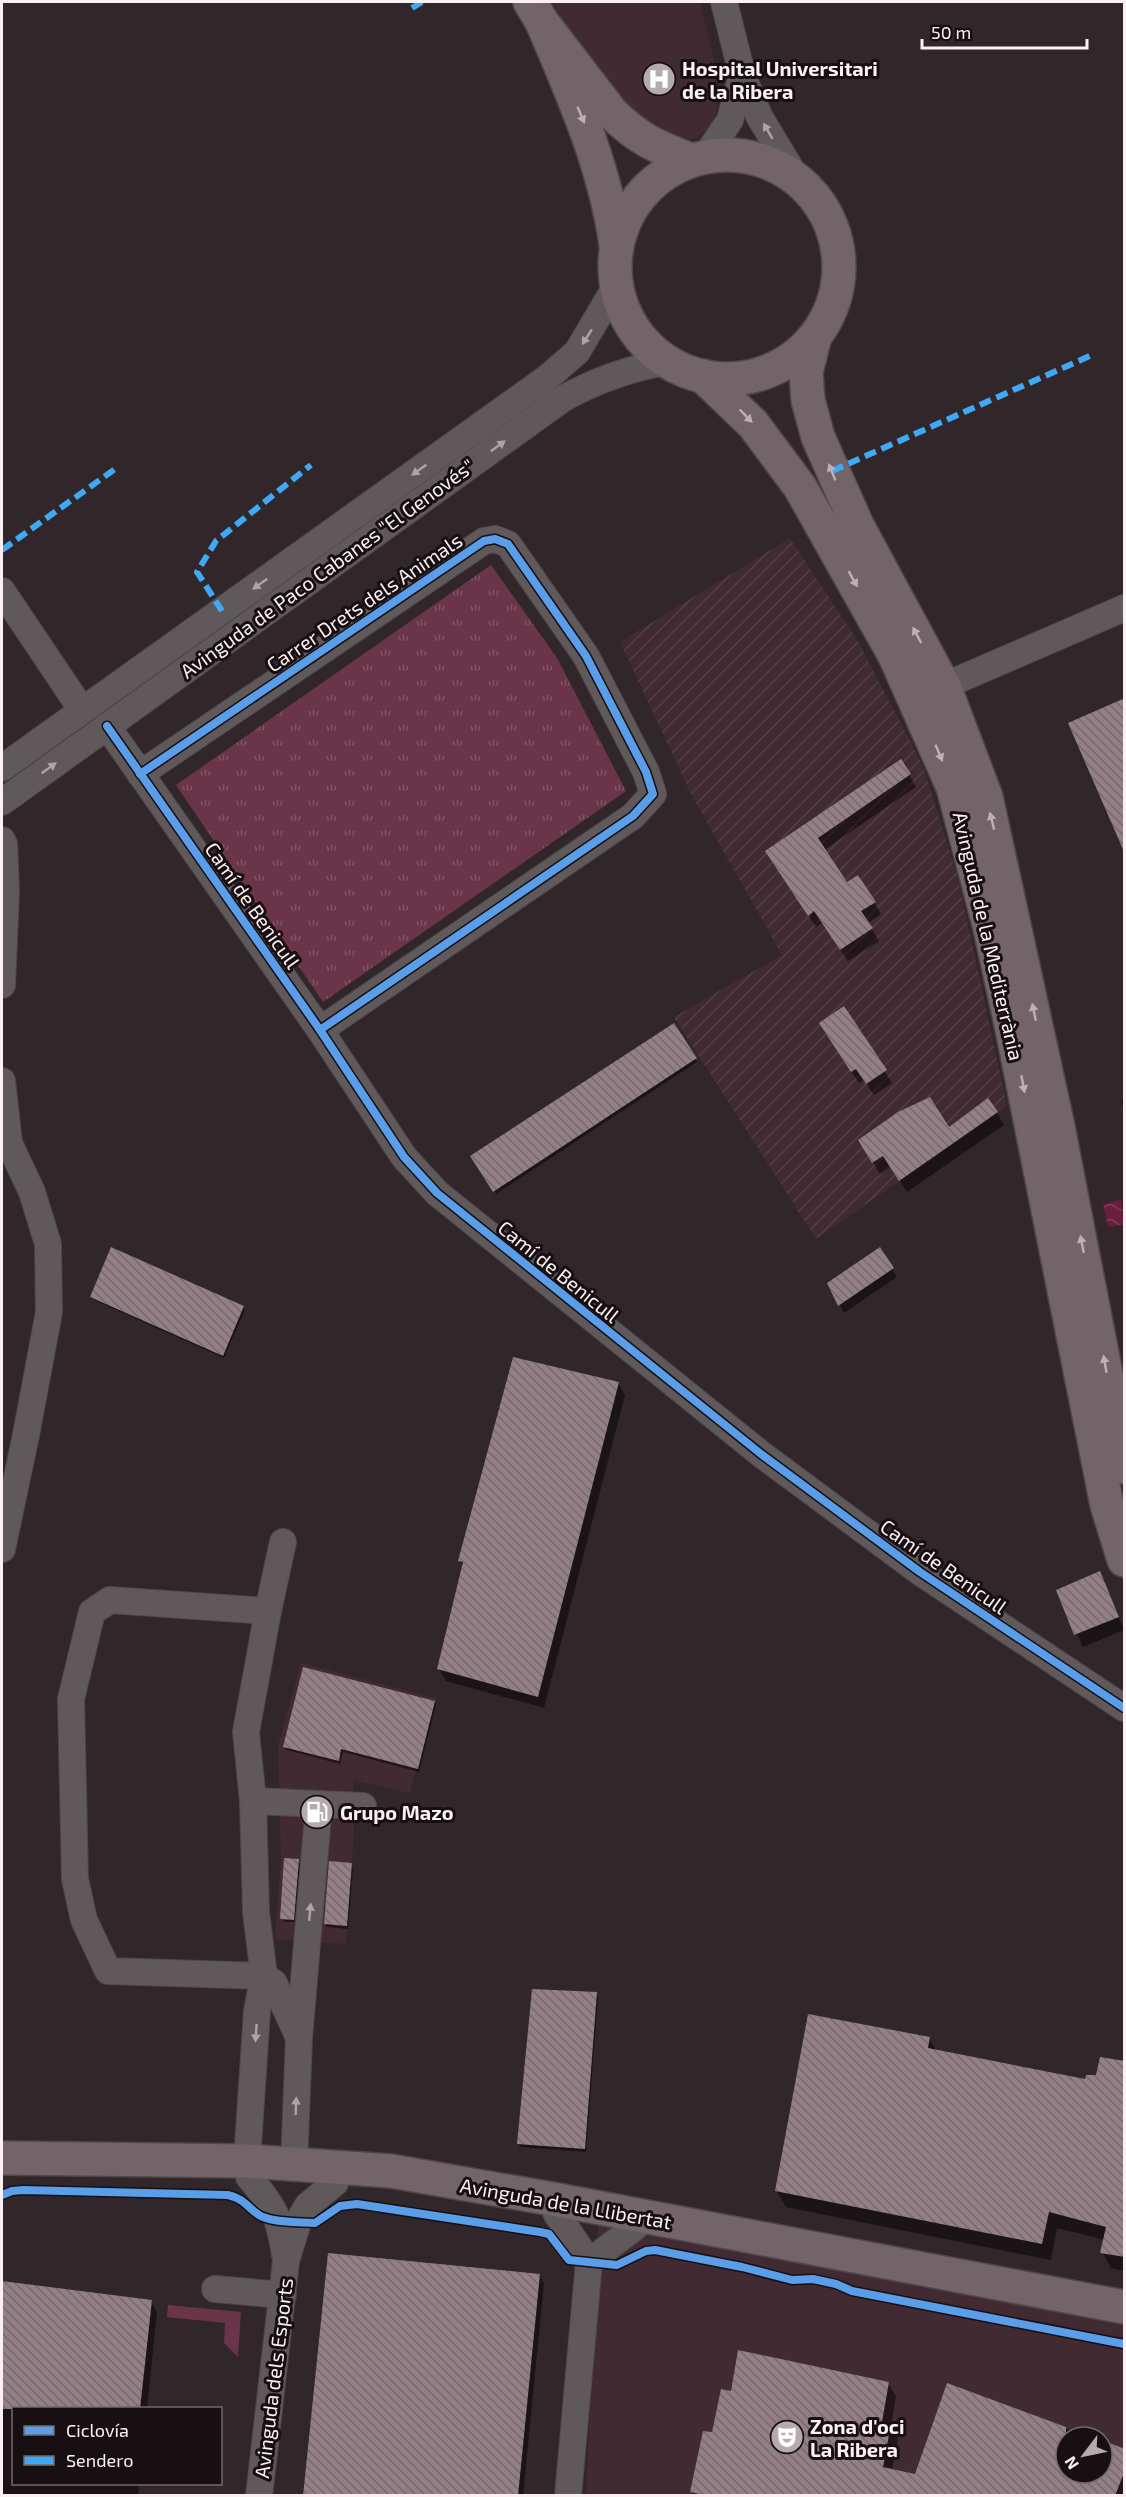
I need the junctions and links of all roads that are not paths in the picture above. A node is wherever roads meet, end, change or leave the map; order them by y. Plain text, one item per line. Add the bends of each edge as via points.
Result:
1 (724, 2) edge
2 (534, 8) edge
3 (741, 74) junction
4 (698, 159) junction
5 (798, 181) junction
6 (616, 248) junction
7 (616, 286) junction
8 (814, 340) junction
9 (667, 362) junction
10 (703, 376) junction
11 (2, 591) edge
12 (1125, 608) edge
13 (944, 687) junction
14 (82, 710) junction
15 (107, 726) junction
16 (2, 768) edge
17 (140, 774) junction
18 (2, 802) edge
19 (2, 840) edge
20 (2, 985) edge
21 (320, 1030) junction
22 (2, 1081) edge
23 (1120, 1420) edge
24 (1125, 1467) edge
25 (283, 1542) dead end
26 (2, 1550) edge
27 (1125, 1560) edge
28 (268, 1611) junction
29 (1125, 1708) edge
30 (253, 1801) junction
31 (319, 1804) junction
32 (363, 1806) dead end
33 (264, 1976) junction
34 (299, 2038) junction
35 (2, 2158) edge
36 (294, 2164) junction
37 (248, 2169) junction
38 (2, 2170) edge
39 (335, 2183) junction
40 (556, 2213) junction
41 (636, 2228) junction
42 (286, 2261) junction
43 (589, 2262) junction
44 (215, 2289) dead end
45 (283, 2295) junction
46 (1125, 2307) edge
47 (1125, 2322) edge
48 (259, 2496) edge
49 (568, 2496) edge

1 - 3 street
2 - 4 main road via 624,125 644,141
2 -> 6 main road via 587,130 611,212
3 - 4 street via 730,120
5 -> 3 street via 759,116
4 - 5 main road, Avinguda de la Mediterrània via 730,155 754,159 778,167
4 - 6 main road via 664,174 641,194 625,219
5 - 8 main road, Avinguda de la Mediterrània via 819,204 833,233 838,263 835,294
6 - 7 main road
7 - 9 main road via 626,316 643,341
7 -> 14 street, Avinguda de Paco Cabanes "El Genovés" via 577,352 547,378
8 - 10 main road via 802,352 761,375 736,380
13 -> 8 main road, Avinguda de la Mediterrània via 857,525 818,437 808,400 806,372
9 - 10 main road
15 -> 9 street, Avinguda de Paco Cabanes "El Genovés" via 564,398 599,379
10 -> 27 main road, Avinguda de la Mediterrània via 753,424 800,487 895,656 952,787 992,939 1107,1505
11 - 14 street
12 - 13 street
23 -> 13 main road, Avinguda de la Mediterrània via 996,837 977,771
14 - 16 street, Avinguda de Paco Cabanes "El Genovés"
15 - 17 street, Camí de Benicull
18 -> 15 street, Avinguda de Paco Cabanes "El Genovés"
17 - 21 street, Camí de Benicull
17 - 21 street, Carrer Drets dels Animals via 484,541 495,538 508,544 586,657 646,772 653,794 633,816
19 - 20 street via 6,891
21 - 29 street, Camí de Benicull via 404,1157 437,1193 761,1454 920,1572
22 - 26 street via 9,1143 32,1192 48,1244 49,1312
23 - 24 main road, Avinguda de la Mediterrània
25 - 28 street
28 - 30 street via 246,1732
28 - 33 street via 110,1600 92,1612 71,1699 75,1880 84,1920 108,1971
30 - 31 street
30 - 33 street via 256,1912
31 - 32 street
34 -> 31 street
33 - 34 street via 274,1983
33 -> 37 street via 257,2011
36 -> 34 street
35 - 37 main road, Avinguda de la Llibertat
36 - 37 main road, Avinguda de la Llibertat
36 - 46 main road, Avinguda de la Llibertat via 391,2171
37 - 38 main road, Avinguda de la Llibertat
37 - 39 main road, Avinguda de la Llibertat
37 - 42 street, Avinguda dels Esports via 279,2220
39 - 40 main road, Avinguda de la Llibertat
39 - 42 street, Avinguda dels Esports via 308,2205 298,2222
40 - 41 main road, Avinguda de la Llibertat
40 - 43 street
41 - 43 street
41 - 47 main road, Avinguda de la Llibertat
42 - 45 street, Avinguda dels Esports
43 - 49 street
44 - 45 street
45 - 48 street, Avinguda dels Esports

